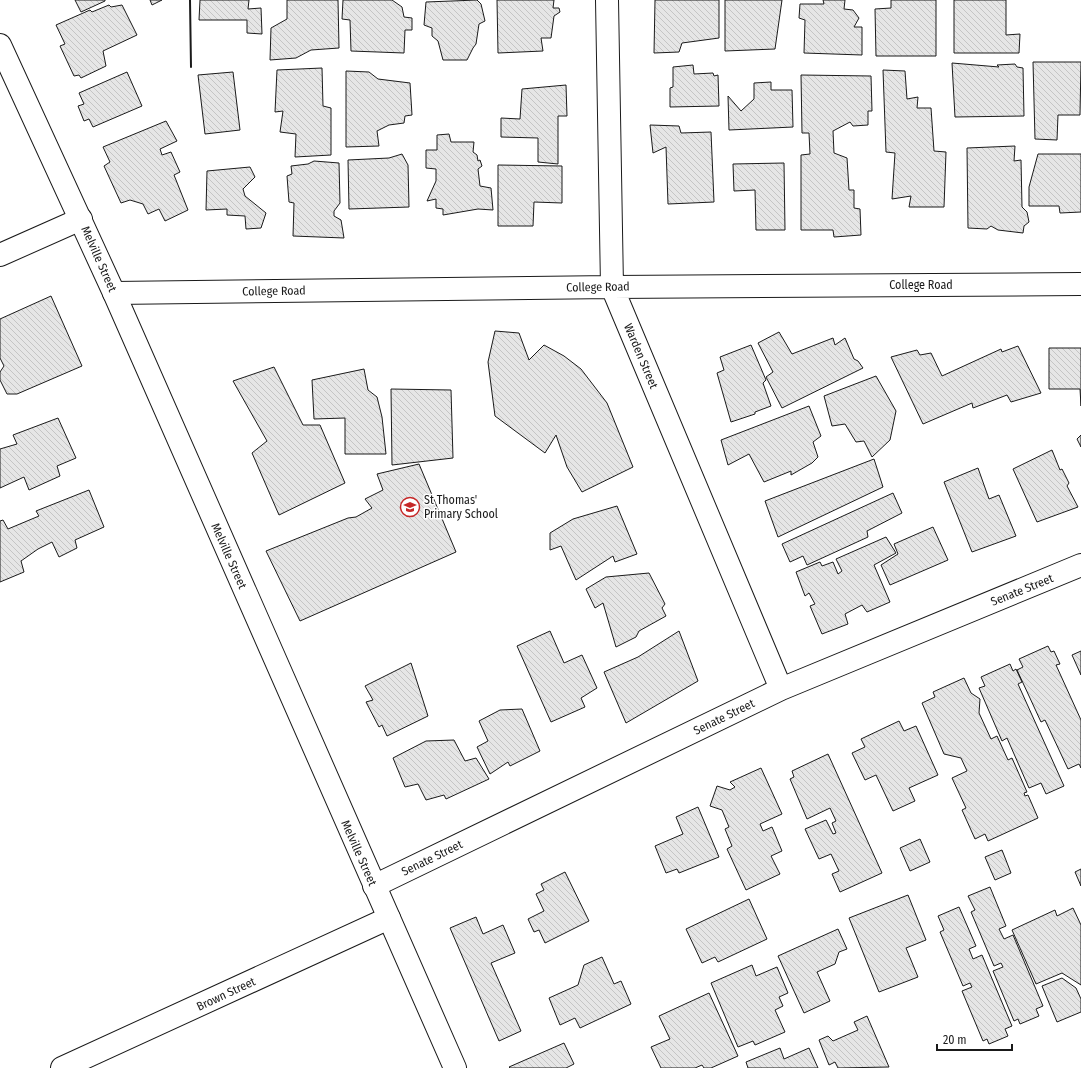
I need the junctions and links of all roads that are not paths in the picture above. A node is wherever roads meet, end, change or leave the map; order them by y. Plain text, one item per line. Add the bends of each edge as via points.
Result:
1 (607, 0) edge
2 (0, 45) edge
3 (81, 219) junction
4 (0, 255) edge
5 (1081, 284) edge
6 (612, 287) junction
7 (114, 293) junction
8 (1081, 565) edge
9 (781, 689) junction
10 (374, 886) junction
11 (389, 918) junction
12 (62, 1068) edge
13 (455, 1068) edge

1 - 6 street, Warden Street
2 - 3 street, Melville Street
3 - 4 street
3 - 7 street, Melville Street
5 - 6 street, College Road
6 - 7 street, College Road
6 - 9 street, Warden Street
7 - 10 street, Melville Street
8 - 9 street, Senate Street
9 - 10 street, Senate Street
10 - 11 street, Melville Street
11 - 12 street, Brown Street
11 - 13 street, Melville Street

